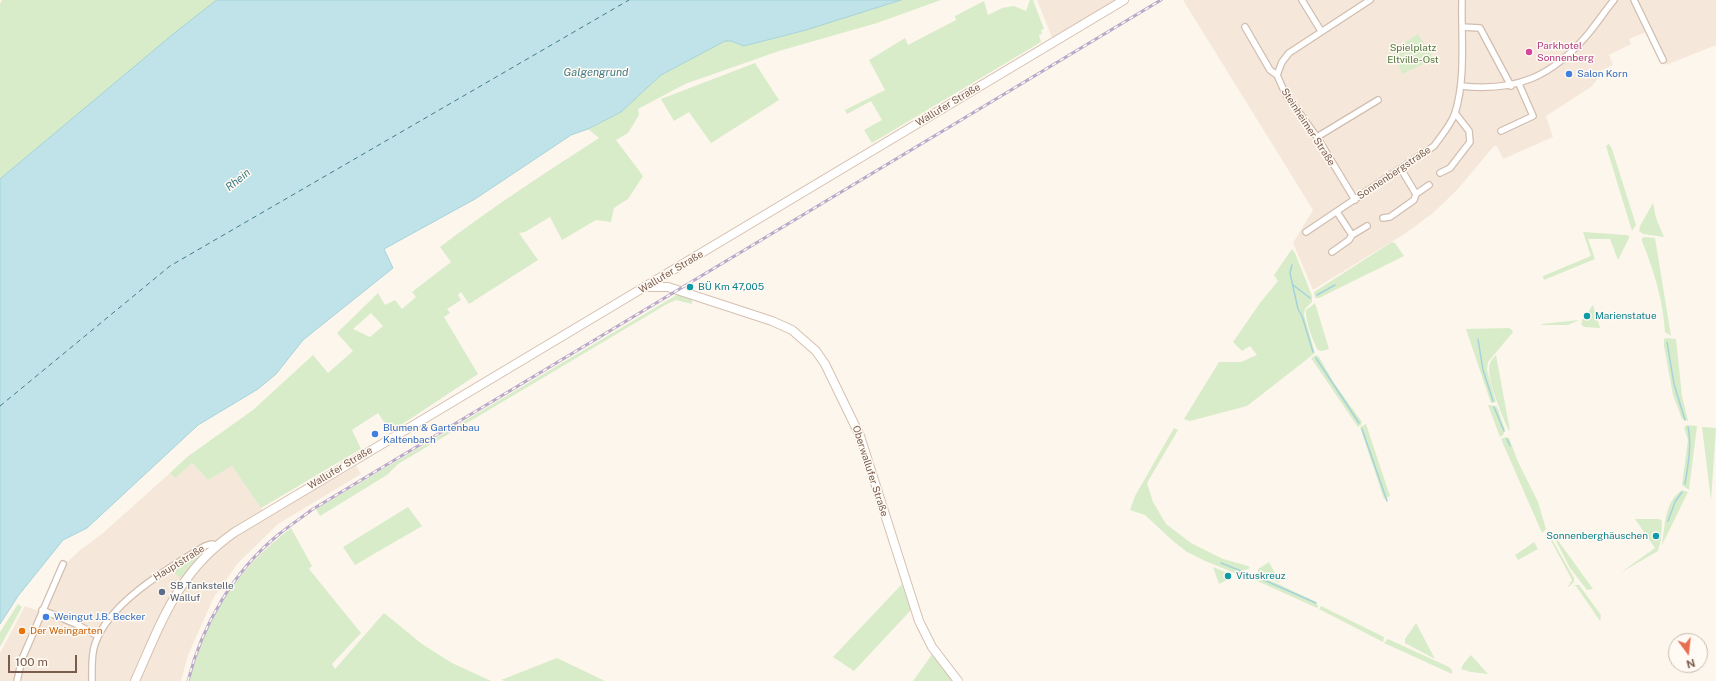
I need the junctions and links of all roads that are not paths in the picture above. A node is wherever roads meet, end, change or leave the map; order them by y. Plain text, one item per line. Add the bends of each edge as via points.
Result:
1 (1124, 0) edge
2 (1302, 0) edge
3 (1370, 0) edge
4 (1462, 0) edge
5 (1614, 0) edge
6 (1634, 0) edge
7 (1245, 27) dead end
8 (1462, 27) junction
9 (1321, 31) junction
10 (1663, 60) dead end
11 (1277, 75) junction
12 (1519, 84) junction
13 (1461, 86) junction
14 (1511, 86) junction
15 (1378, 100) dead end
16 (1455, 114) junction
17 (1501, 131) dead end
18 (1317, 137) junction
19 (1401, 169) junction
20 (1440, 173) dead end
21 (1429, 185) dead end
22 (1416, 194) junction
23 (1355, 200) junction
24 (1337, 212) junction
25 (1383, 218) dead end
26 (1367, 226) dead end
27 (1306, 232) dead end
28 (1352, 235) junction
29 (1332, 252) dead end
30 (676, 270) junction
31 (663, 277) junction
32 (672, 287) junction
33 (645, 288) junction
34 (217, 545) junction
35 (63, 564) dead end
36 (42, 610) junction
37 (98, 636) junction
38 (17, 681) edge
39 (92, 681) edge
40 (135, 681) edge
41 (958, 681) edge

1 - 30 street, Wallufer Straße
2 - 9 street
3 - 9 street
4 - 8 street, Sonnenbergstraße
5 - 12 street via 1574,50 1557,64
6 - 10 street
7 - 11 street, Steinheimer Straße via 1270,70
8 - 13 street, Sonnenbergstraße
8 - 14 street via 1480,28
9 - 11 street via 1289,53
11 - 18 street, Steinheimer Straße via 1284,93
12 - 14 street
12 - 17 street via 1533,116
13 - 14 street
13 - 16 street, Sonnenbergstraße
15 - 18 street
16 - 19 street, Sonnenbergstraße via 1434,146
16 - 20 street via 1469,131 1470,142 1450,168
18 - 23 street, Steinheimer Straße
19 - 22 street
19 - 23 street, Sonnenbergstraße
21 - 22 street
22 - 25 street via 1414,200
23 - 24 street, Sonnenbergstraße
24 - 27 street, Sonnenbergstraße
24 - 28 street
26 - 28 street
28 - 29 street via 1350,240
30 - 31 street, Wallufer Straße
30 - 32 street
31 - 32 street, Oberwallufer Straße
31 - 33 street, Wallufer Straße
32 - 33 street, Oberwallufer Straße
32 - 41 street, Oberwallufer Straße via 780,324 816,351 857,428 918,621 932,646
33 - 34 street, Wallufer Straße via 258,517
34 - 37 street, Hauptstraße via 205,546 152,579 117,610
34 - 40 street, Hauptstraße via 174,596
35 - 36 street
36 - 37 street
36 - 38 street via 22,659
37 - 39 street, Hauptstraße via 93,652

